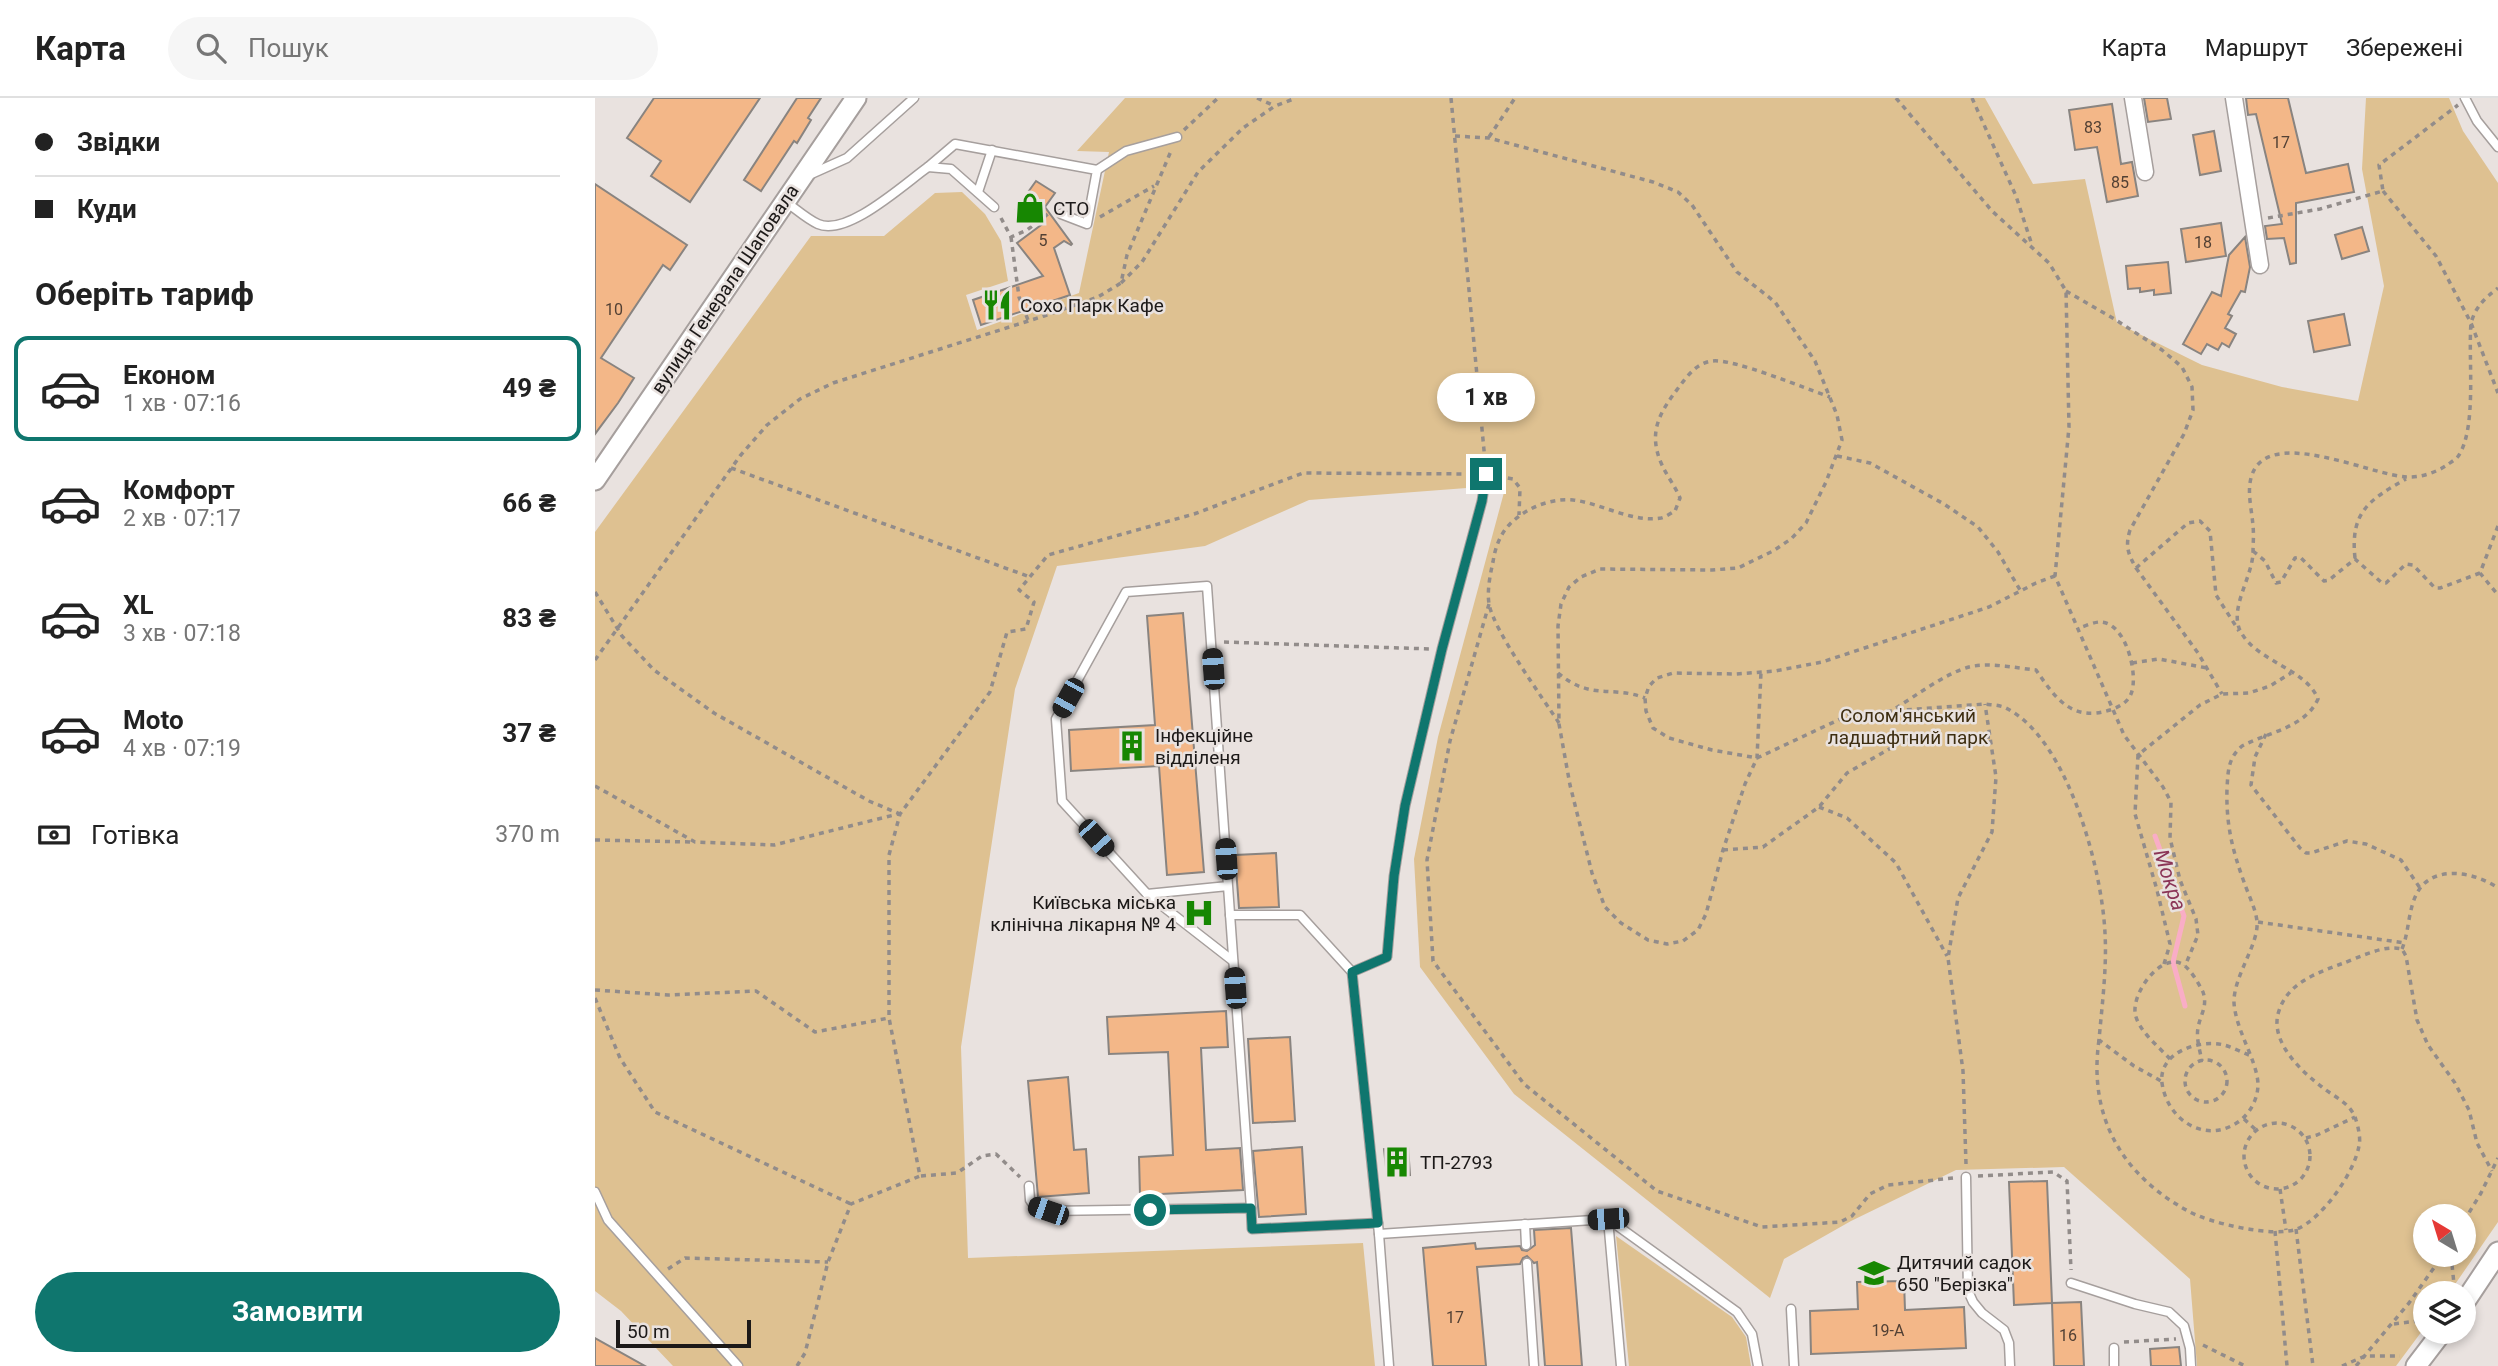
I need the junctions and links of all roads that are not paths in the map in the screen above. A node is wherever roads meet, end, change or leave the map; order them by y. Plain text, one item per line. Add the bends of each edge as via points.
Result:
1 (856, 98) edge
2 (914, 98) edge
3 (2133, 98) edge
4 (2234, 98) edge
5 (2466, 100) edge
6 (1177, 137) road end
7 (2498, 147) edge
8 (992, 150) junction
9 (928, 167) junction
10 (1097, 170) junction
11 (2145, 173) dead end
12 (800, 180) junction
13 (978, 192) junction
14 (786, 202) junction
15 (994, 207) road end
16 (1061, 214) road end
17 (2260, 265) dead end
18 (1486, 474) road end
19 (595, 480) edge
20 (1228, 886) junction
21 (1147, 894) junction
22 (1230, 915) junction
23 (1233, 961) junction
24 (1352, 972) junction
25 (1966, 1177) road end
26 (1029, 1186) road end
27 (595, 1192) edge
28 (1251, 1208) junction
29 (1608, 1219) junction
30 (1378, 1223) junction
31 (1525, 1224) junction
32 (1379, 1234) junction
33 (1526, 1245) dead end
34 (2498, 1252) edge
35 (1527, 1263) dead end
36 (2071, 1283) road end
37 (2476, 1285) edge
38 (1791, 1309) dead end
39 (2428, 1344) edge
40 (2114, 1348) road end
41 (2409, 1361) edge
42 (738, 1366) edge
43 (1389, 1366) edge
44 (1534, 1366) edge
45 (1621, 1366) edge
46 (1758, 1366) edge
47 (1794, 1366) edge
48 (2010, 1366) edge
49 (2115, 1366) edge
50 (2192, 1366) edge

1 - 12 street, вулиця Генерала Шаповала
2 - 12 lane via 847,158
3 - 11 street
4 - 17 street
5 - 7 lane
6 - 10 lane via 1126,151
8 - 9 lane via 955,144
8 - 10 lane
8 - 13 lane
9 - 13 lane via 951,169
9 - 14 lane via 852,221 836,227 819,225
10 - 16 lane via 1087,224
12 - 14 street, вулиця Генерала Шаповала
13 - 15 lane
14 - 19 street, вулиця Генерала Шаповала
18 - 24 lane via 1405,806 1387,957
20 - 21 lane
20 - 21 lane via 1207,586 1126,592 1056,719 1062,801
20 - 22 lane
21 - 23 lane
22 - 23 lane
22 - 24 lane via 1300,915
23 - 28 lane
24 - 30 lane
25 - 48 lane via 1968,1291 1982,1313 2004,1330
26 - 28 lane via 1034,1206 1048,1211
27 - 42 lane via 608,1220
28 - 30 lane via 1252,1229
29 - 31 lane
29 - 45 lane
29 - 46 lane via 1738,1312 1752,1334
30 - 32 lane
31 - 32 lane
31 - 33 lane
32 - 43 lane
34 - 37 street
35 - 44 lane
36 - 50 lane via 2169,1312 2184,1326
38 - 47 lane
39 - 41 street
40 - 49 lane

